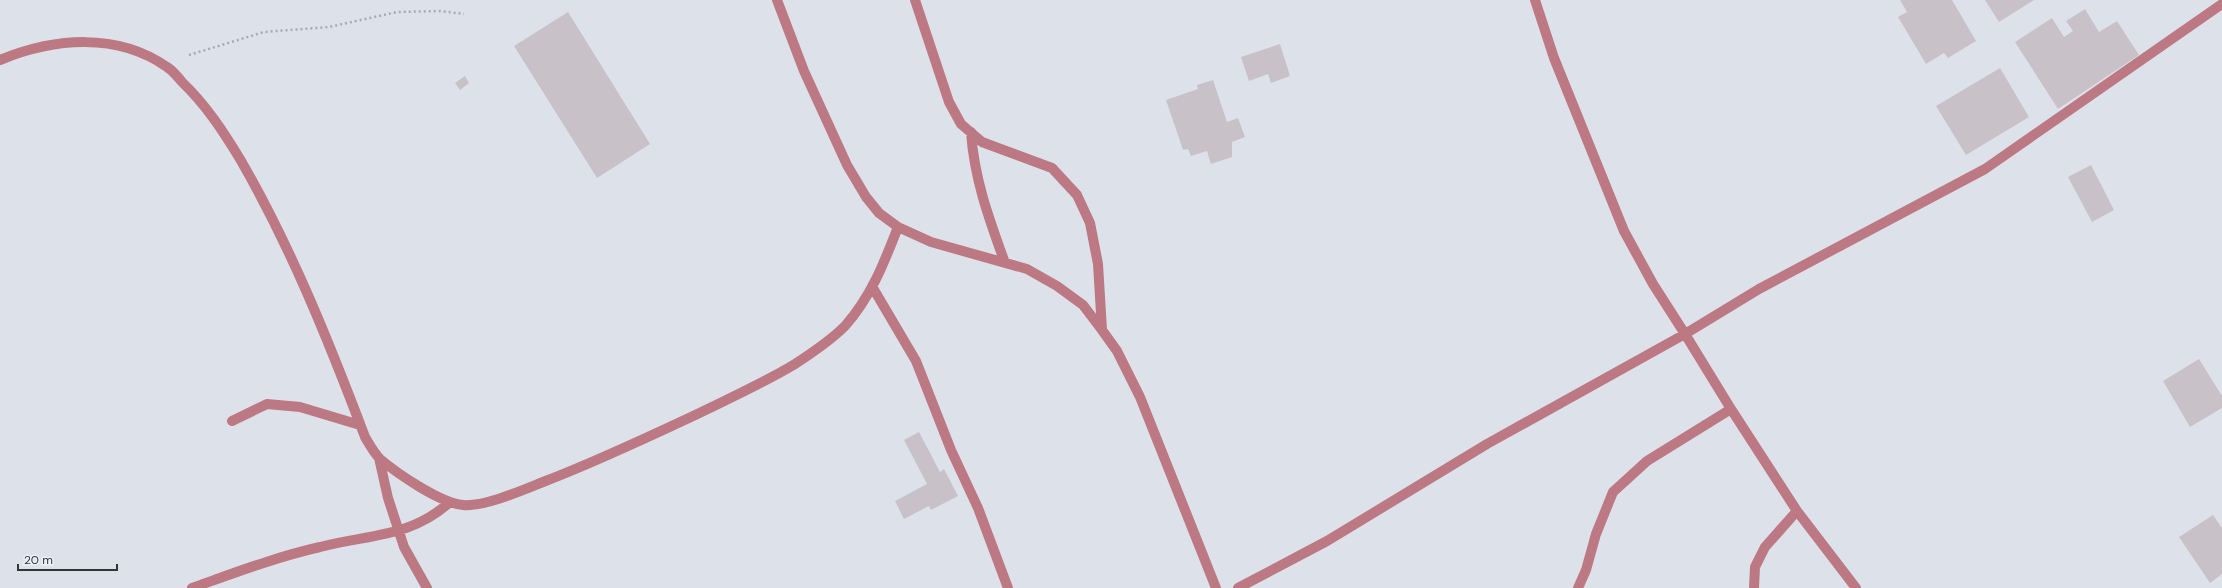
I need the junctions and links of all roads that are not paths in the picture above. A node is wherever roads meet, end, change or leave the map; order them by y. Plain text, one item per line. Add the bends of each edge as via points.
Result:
1 (776, 0) edge
2 (915, 0) edge
3 (1535, 0) edge
4 (2222, 4) edge
5 (0, 60) edge
6 (971, 132) junction
7 (898, 227) junction
8 (1005, 263) junction
9 (873, 288) junction
10 (1102, 330) junction
11 (1685, 334) junction
12 (1730, 409) junction
13 (232, 421) dead end
14 (360, 424) junction
15 (379, 458) junction
16 (450, 502) junction
17 (1797, 511) junction
18 (398, 532) junction
19 (192, 588) edge
20 (427, 588) edge
21 (1008, 588) edge
22 (1216, 588) edge
23 (1238, 588) edge
24 (1578, 588) edge
25 (1754, 588) edge
26 (1856, 588) edge

1 - 7 street via 804,71 847,165 879,213
2 - 6 street via 949,102 961,124
3 - 11 street via 1554,58 1624,231 1653,284
4 - 11 street via 1985,169 1759,289
5 - 14 street via 26,50 70,42 117,44 164,66 201,101 264,202 306,291
6 - 8 street via 978,185
6 - 10 street via 982,142 1052,168 1077,195 1090,223 1098,264
7 - 8 street via 931,242
7 - 9 street
8 - 10 street via 1027,269 1058,286 1083,305
9 - 16 street via 844,326 826,343 756,386 592,463 510,495 470,506
9 - 21 street via 916,361 951,450 978,508
10 - 22 street via 1117,351 1140,397
11 - 12 street
11 - 23 street via 1486,444 1327,541
12 - 17 street
12 - 24 street via 1647,461 1613,492
13 - 14 street via 267,404 300,407
14 - 15 street
15 - 16 street
15 - 18 street
16 - 18 street via 427,520
17 - 25 street via 1765,547 1755,567
17 - 26 street
18 - 19 street via 319,547
18 - 20 street

